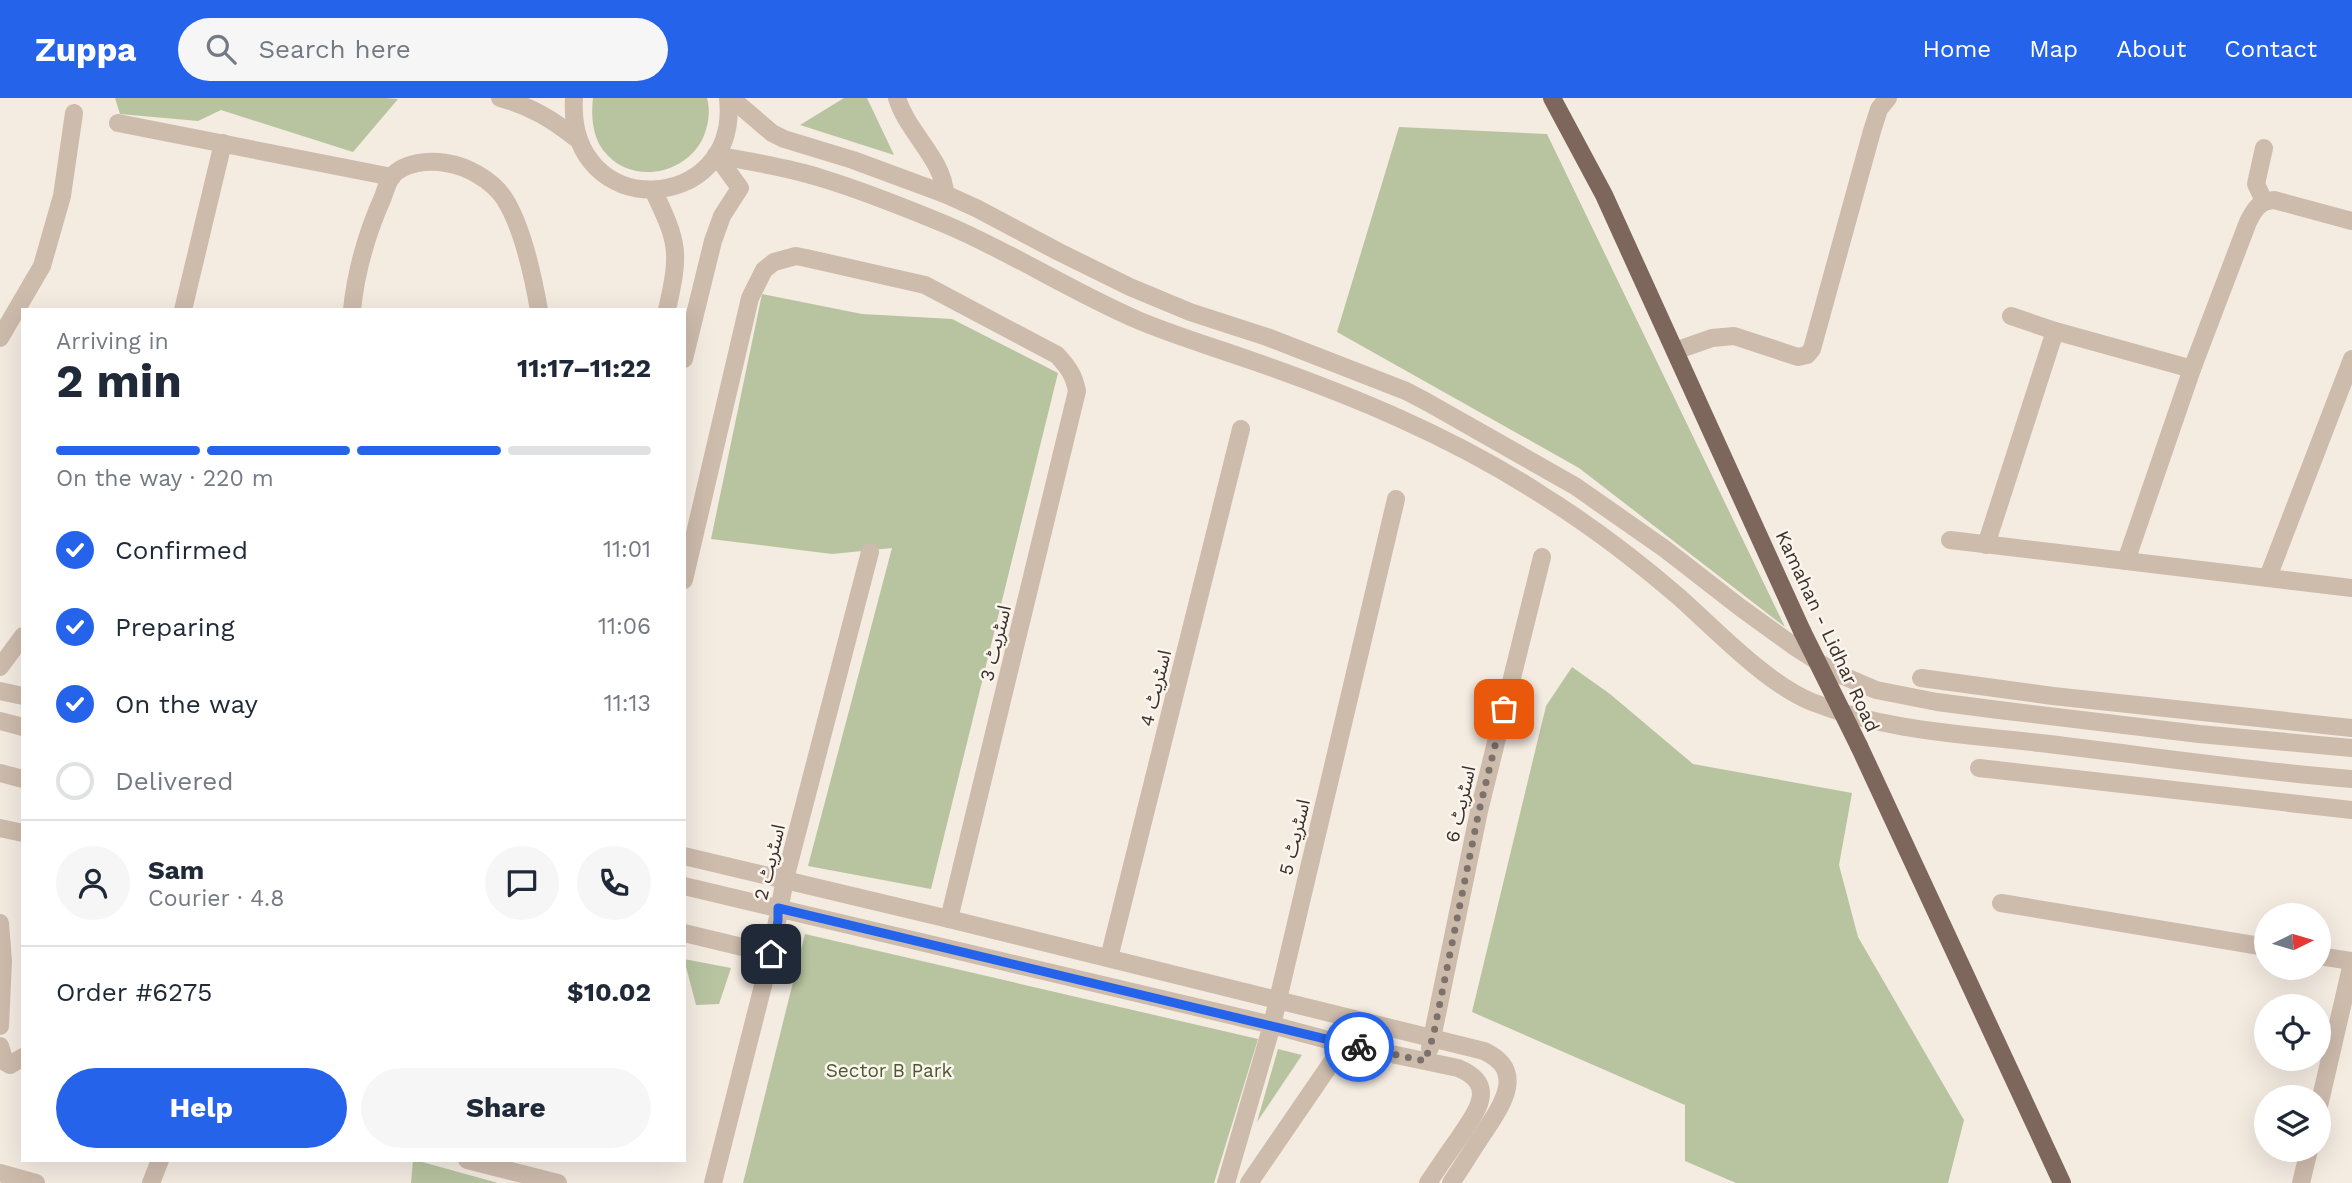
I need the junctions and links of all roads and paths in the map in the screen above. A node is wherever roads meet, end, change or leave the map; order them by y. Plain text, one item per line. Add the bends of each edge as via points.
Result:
1 (500, 98) edge
2 (573, 98) edge
3 (729, 98) edge
4 (897, 98) edge
5 (1552, 98) edge
6 (1888, 98) edge
7 (74, 113) dead end
8 (118, 123) dead end
9 (577, 139) junction
10 (223, 143) junction
11 (2264, 148) dead end
12 (716, 155) junction
13 (391, 177) junction
14 (653, 190) junction
15 (945, 194) junction
16 (2264, 201) junction
17 (2352, 221) edge
18 (183, 308) edge
19 (352, 308) edge
20 (539, 308) edge
21 (667, 308) edge
22 (2011, 316) dead end
23 (2055, 331) junction
24 (0, 338) edge
25 (686, 351) edge
26 (1675, 351) junction
27 (2352, 359) edge
28 (1326, 361) junction
29 (2192, 369) junction
30 (1319, 385) junction
31 (1241, 429) dead end
32 (1396, 499) dead end
33 (1950, 540) dead end
34 (1986, 545) junction
35 (870, 552) dead end
36 (1542, 557) dead end
37 (2126, 561) junction
38 (686, 571) edge
39 (2268, 577) junction
40 (2352, 588) edge
41 (21, 641) edge
42 (0, 667) edge
43 (1921, 678) dead end
44 (0, 691) edge
45 (21, 696) edge
46 (0, 721) edge
47 (21, 726) edge
48 (2352, 729) edge
49 (2352, 748) edge
50 (1979, 768) dead end
51 (0, 773) edge
52 (21, 778) edge
53 (2352, 779) edge
54 (2352, 810) edge
55 (0, 828) edge
56 (21, 833) edge
57 (686, 856) edge
58 (785, 879) junction
59 (686, 886) edge
60 (2001, 903) dead end
61 (778, 908) junction
62 (948, 919) junction
63 (0, 923) edge
64 (686, 933) edge
65 (2254, 945) edge
66 (771, 954) junction
67 (1109, 958) junction
68 (2331, 958) edge
69 (2352, 962) edge
70 (1277, 1001) junction
71 (1272, 1025) junction
72 (0, 1026) edge
73 (1433, 1037) junction
74 (1339, 1043) junction
75 (0, 1046) edge
76 (21, 1058) edge
77 (1425, 1061) junction
78 (1506, 1073) junction
79 (1479, 1082) junction
80 (2324, 1085) edge
81 (159, 1162) edge
82 (2306, 1162) edge
83 (491, 1163) edge
84 (0, 1174) edge
85 (36, 1183) edge
86 (151, 1183) edge
87 (558, 1183) edge
88 (713, 1183) edge
89 (1226, 1183) edge
90 (1249, 1183) edge
91 (1428, 1183) edge
92 (1451, 1183) edge
93 (2062, 1183) edge
94 (2301, 1183) edge

1 - 9 street via 547,116
2 - 9 street
3 - 12 street via 728,126
3 - 15 street via 783,139
4 - 15 street via 941,174
5 - 26 main road, Kamahan - Lidhar Road via 1604,195
6 - 26 street via 1872,131 1807,355 1734,337 1712,338
7 - 24 street via 62,196 42,266
8 - 10 street
9 - 14 street via 586,157 607,177 634,189
10 - 13 street
10 - 18 street
11 - 16 street via 2256,184
12 - 14 street via 689,180
12 - 25 street via 740,188 713,241
12 - 30 street via 855,189 951,227 1140,321
13 - 19 street via 370,226
13 - 20 street via 411,165 434,161 458,164 486,180 504,198 517,227
14 - 21 street via 676,247
15 - 28 street via 1130,287
16 - 17 street
16 - 29 street via 2248,222
22 - 23 street
23 - 29 street
23 - 34 street
26 - 93 main road, Kamahan - Lidhar Road, bridge
27 - 39 street
28 - 30 street
28 - 49 street via 1406,391 1565,480 1795,648 1876,690 2039,715
29 - 37 street
30 - 53 street via 1416,425 1541,494 1609,541 1774,680 1807,700 1862,719 1928,731
31 - 67 street, اسٹریٹ 4
32 - 70 street, اسٹریٹ 5
33 - 34 street
34 - 37 street
35 - 58 street, اسٹریٹ 2
36 - 73 street, اسٹریٹ 6 via 1479,811
37 - 39 street
38 - 62 street, اسٹریٹ 3 via 750,298 764,270 774,262 796,256 925,285 1057,355 1075,377 1077,391
39 - 40 street
41 - 42 street
43 - 48 street
44 - 45 street
46 - 47 street
50 - 54 street
51 - 52 street
55 - 56 street
57 - 58 street
58 - 61 street, اسٹریٹ 2
58 - 62 street
59 - 61 street
60 - 65 street
61 - 66 street, اسٹریٹ 2
61 - 71 street
62 - 67 street
63 - 72 street
64 - 66 street
66 - 88 street, اسٹریٹ 2
67 - 70 street
68 - 69 street
69 - 80 street
70 - 71 street, اسٹریٹ 5
70 - 73 street
71 - 74 street
71 - 89 street, اسٹریٹ 5
73 - 77 street, اسٹریٹ 6
73 - 78 street via 1494,1055
74 - 77 street
74 - 90 street via 1336,1056
75 - 76 street via 10,1065
77 - 79 street via 1469,1072
78 - 79 street
78 - 92 street via 1502,1104
79 - 91 street via 1479,1107
81 - 86 street
82 - 94 street
83 - 87 street
84 - 85 street

